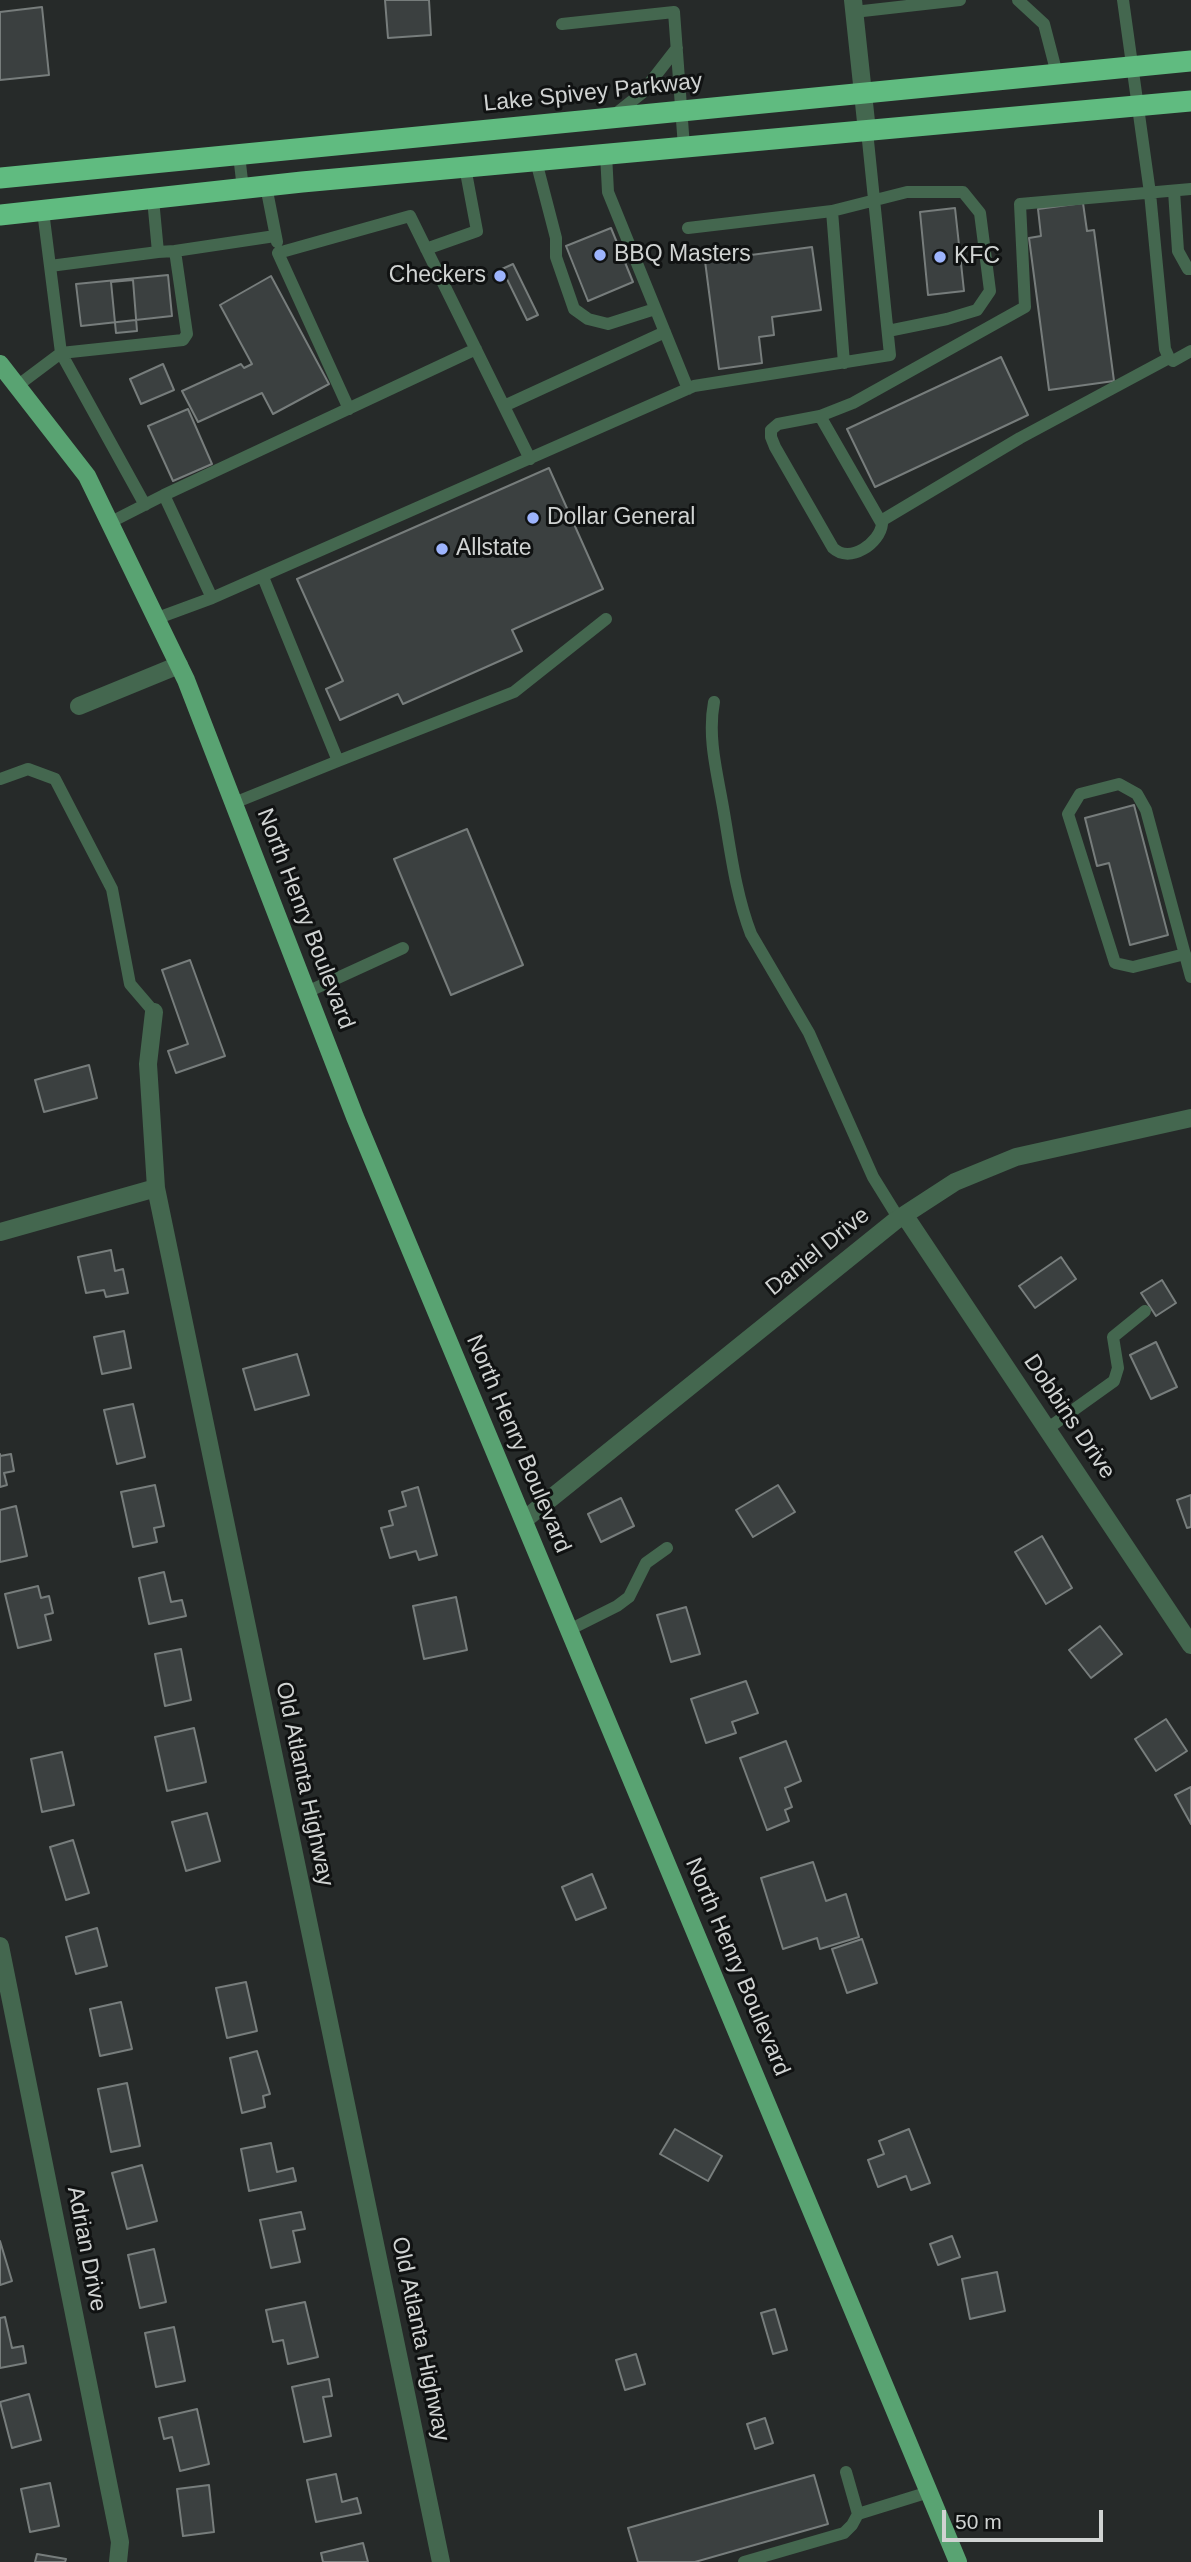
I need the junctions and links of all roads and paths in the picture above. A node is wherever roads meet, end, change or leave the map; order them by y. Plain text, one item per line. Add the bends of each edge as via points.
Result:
1 (960, 0) edge
2 (1018, 0) edge
3 (1123, 0) edge
4 (854, 6) edge
5 (562, 24) dead end
6 (677, 48) junction
7 (1191, 61) edge
8 (1133, 66) junction
9 (1057, 74) junction
10 (864, 92) junction
11 (1190, 101) edge
12 (1136, 106) junction
13 (681, 110) junction
14 (611, 117) junction
15 (867, 131) junction
16 (684, 147) junction
17 (606, 154) junction
18 (239, 155) junction
19 (536, 161) junction
20 (466, 167) junction
21 (0, 178) edge
22 (266, 186) junction
23 (243, 189) junction
24 (1191, 189) edge
25 (1174, 191) junction
26 (1150, 193) junction
27 (153, 199) junction
28 (874, 200) junction
29 (43, 211) junction
30 (832, 211) junction
31 (4, 218) edge
32 (688, 228) dead end
33 (275, 236) junction
34 (426, 249) junction
35 (175, 251) junction
36 (158, 252) junction
37 (278, 253) junction
38 (50, 266) junction
39 (1191, 270) edge
40 (655, 309) junction
41 (888, 331) junction
42 (665, 332) junction
43 (476, 349) junction
44 (1191, 351) edge
45 (61, 353) junction
46 (1169, 358) junction
47 (844, 363) junction
48 (1, 368) edge
49 (17, 386) junction
50 (688, 388) junction
51 (504, 405) junction
52 (349, 409) junction
53 (820, 416) junction
54 (530, 458) junction
55 (164, 495) junction
56 (145, 505) junction
57 (881, 521) junction
58 (109, 523) junction
59 (263, 577) junction
60 (212, 598) junction
61 (155, 619) junction
62 (606, 619) dead end
63 (179, 665) junction
64 (713, 702) dead end
65 (79, 706) dead end
66 (338, 761) junction
67 (0, 779) edge
68 (234, 803) junction
69 (403, 948) dead end
70 (1185, 954) junction
71 (1191, 977) edge
72 (307, 992) junction
73 (154, 1012) joint
74 (1191, 1118) edge
75 (156, 1188) junction
76 (902, 1218) junction
77 (0, 1232) edge
78 (1145, 1311) dead end
79 (1047, 1429) junction
80 (524, 1520) junction
81 (667, 1548) dead end
82 (569, 1630) junction
83 (1191, 1645) edge
84 (0, 1946) edge
85 (846, 2473) dead end
86 (929, 2492) junction
87 (858, 2514) junction
88 (118, 2562) edge
89 (441, 2562) edge
90 (744, 2562) edge
91 (958, 2562) edge

1 - 4 lane
2 - 9 lane via 1044,24
3 - 8 lane
4 - 10 street
5 - 6 lane via 674,12
6 - 13 lane
6 - 14 lane via 642,93
7 - 8 highway, Lake Spivey Parkway
8 - 9 highway, Lake Spivey Parkway
8 - 12 lane
9 - 10 highway, Lake Spivey Parkway
10 - 13 highway, Lake Spivey Parkway
10 - 15 street
11 - 12 highway
12 - 15 highway
12 - 26 lane
13 - 14 highway, Lake Spivey Parkway
13 - 16 lane
14 - 18 highway, Lake Spivey Parkway
15 - 16 highway
15 - 28 lane
16 - 17 highway
17 - 19 highway
17 - 40 lane via 608,192
18 - 21 highway, Lake Spivey Parkway
18 - 23 lane
19 - 20 highway
19 - 40 lane via 556,238 556,257 574,309 608,324
20 - 22 highway
20 - 34 lane via 477,231
22 - 23 highway
22 - 33 lane
23 - 27 highway
24 - 25 lane
25 - 26 lane
25 - 39 lane via 1178,251
26 - 46 lane
26 - 53 lane via 1020,204 1025,307 853,403
27 - 29 highway
27 - 36 lane
28 - 30 lane
28 - 41 lane
28 - 41 lane via 908,192 963,192 980,213 990,291 977,310
29 - 31 highway
29 - 38 lane
30 - 32 lane
30 - 47 lane
33 - 35 lane
33 - 37 lane
34 - 37 lane via 410,216
34 - 43 lane
35 - 36 lane
35 - 45 lane via 187,334 183,340
36 - 38 lane
37 - 52 lane
38 - 45 lane
40 - 42 lane
41 - 47 lane via 890,355
42 - 50 lane
42 - 51 lane
43 - 51 lane
43 - 52 lane
44 - 46 lane via 1173,361
45 - 49 lane
45 - 56 lane
46 - 57 lane via 1020,438
47 - 50 lane
48 - 49 main road, North Henry Boulevard
49 - 58 main road, North Henry Boulevard via 87,476
50 - 54 lane
51 - 54 lane
52 - 55 lane
53 - 57 lane
53 - 57 lane via 778,424 771,430 775,447 839,554 856,553 876,539
54 - 59 lane
55 - 56 lane
55 - 60 lane
56 - 58 lane
58 - 61 main road, North Henry Boulevard
59 - 60 lane
59 - 66 lane
60 - 61 lane
61 - 63 main road, North Henry Boulevard
62 - 66 lane via 514,692
63 - 65 street
63 - 68 main road, North Henry Boulevard
64 - 76 lane via 711,738 745,918 809,1033 873,1177
66 - 68 lane
67 - 73 lane via 28,769 55,779 112,889 130,984
68 - 72 main road, North Henry Boulevard
69 - 72 lane
70 - 70 lane via 1146,810 1137,794 1119,785 1080,793 1068,814 1115,962 1133,967
70 - 71 lane
72 - 80 main road, North Henry Boulevard
73 - 75 street, Old Atlanta Highway via 148,1064
74 - 76 street, Daniel Drive via 1016,1157 955,1182
75 - 77 street
75 - 89 street, Old Atlanta Highway
76 - 79 street, Dobbins Drive
76 - 80 street, Daniel Drive
78 - 79 lane via 1112,1337 1118,1368 1114,1381
79 - 83 street, Dobbins Drive
80 - 82 main road, North Henry Boulevard
81 - 82 lane via 646,1563 629,1597
82 - 86 main road, North Henry Boulevard
84 - 88 street, Adrian Drive via 120,2542
85 - 87 lane
86 - 87 lane
86 - 91 main road, North Henry Boulevard
87 - 90 lane via 844,2533

